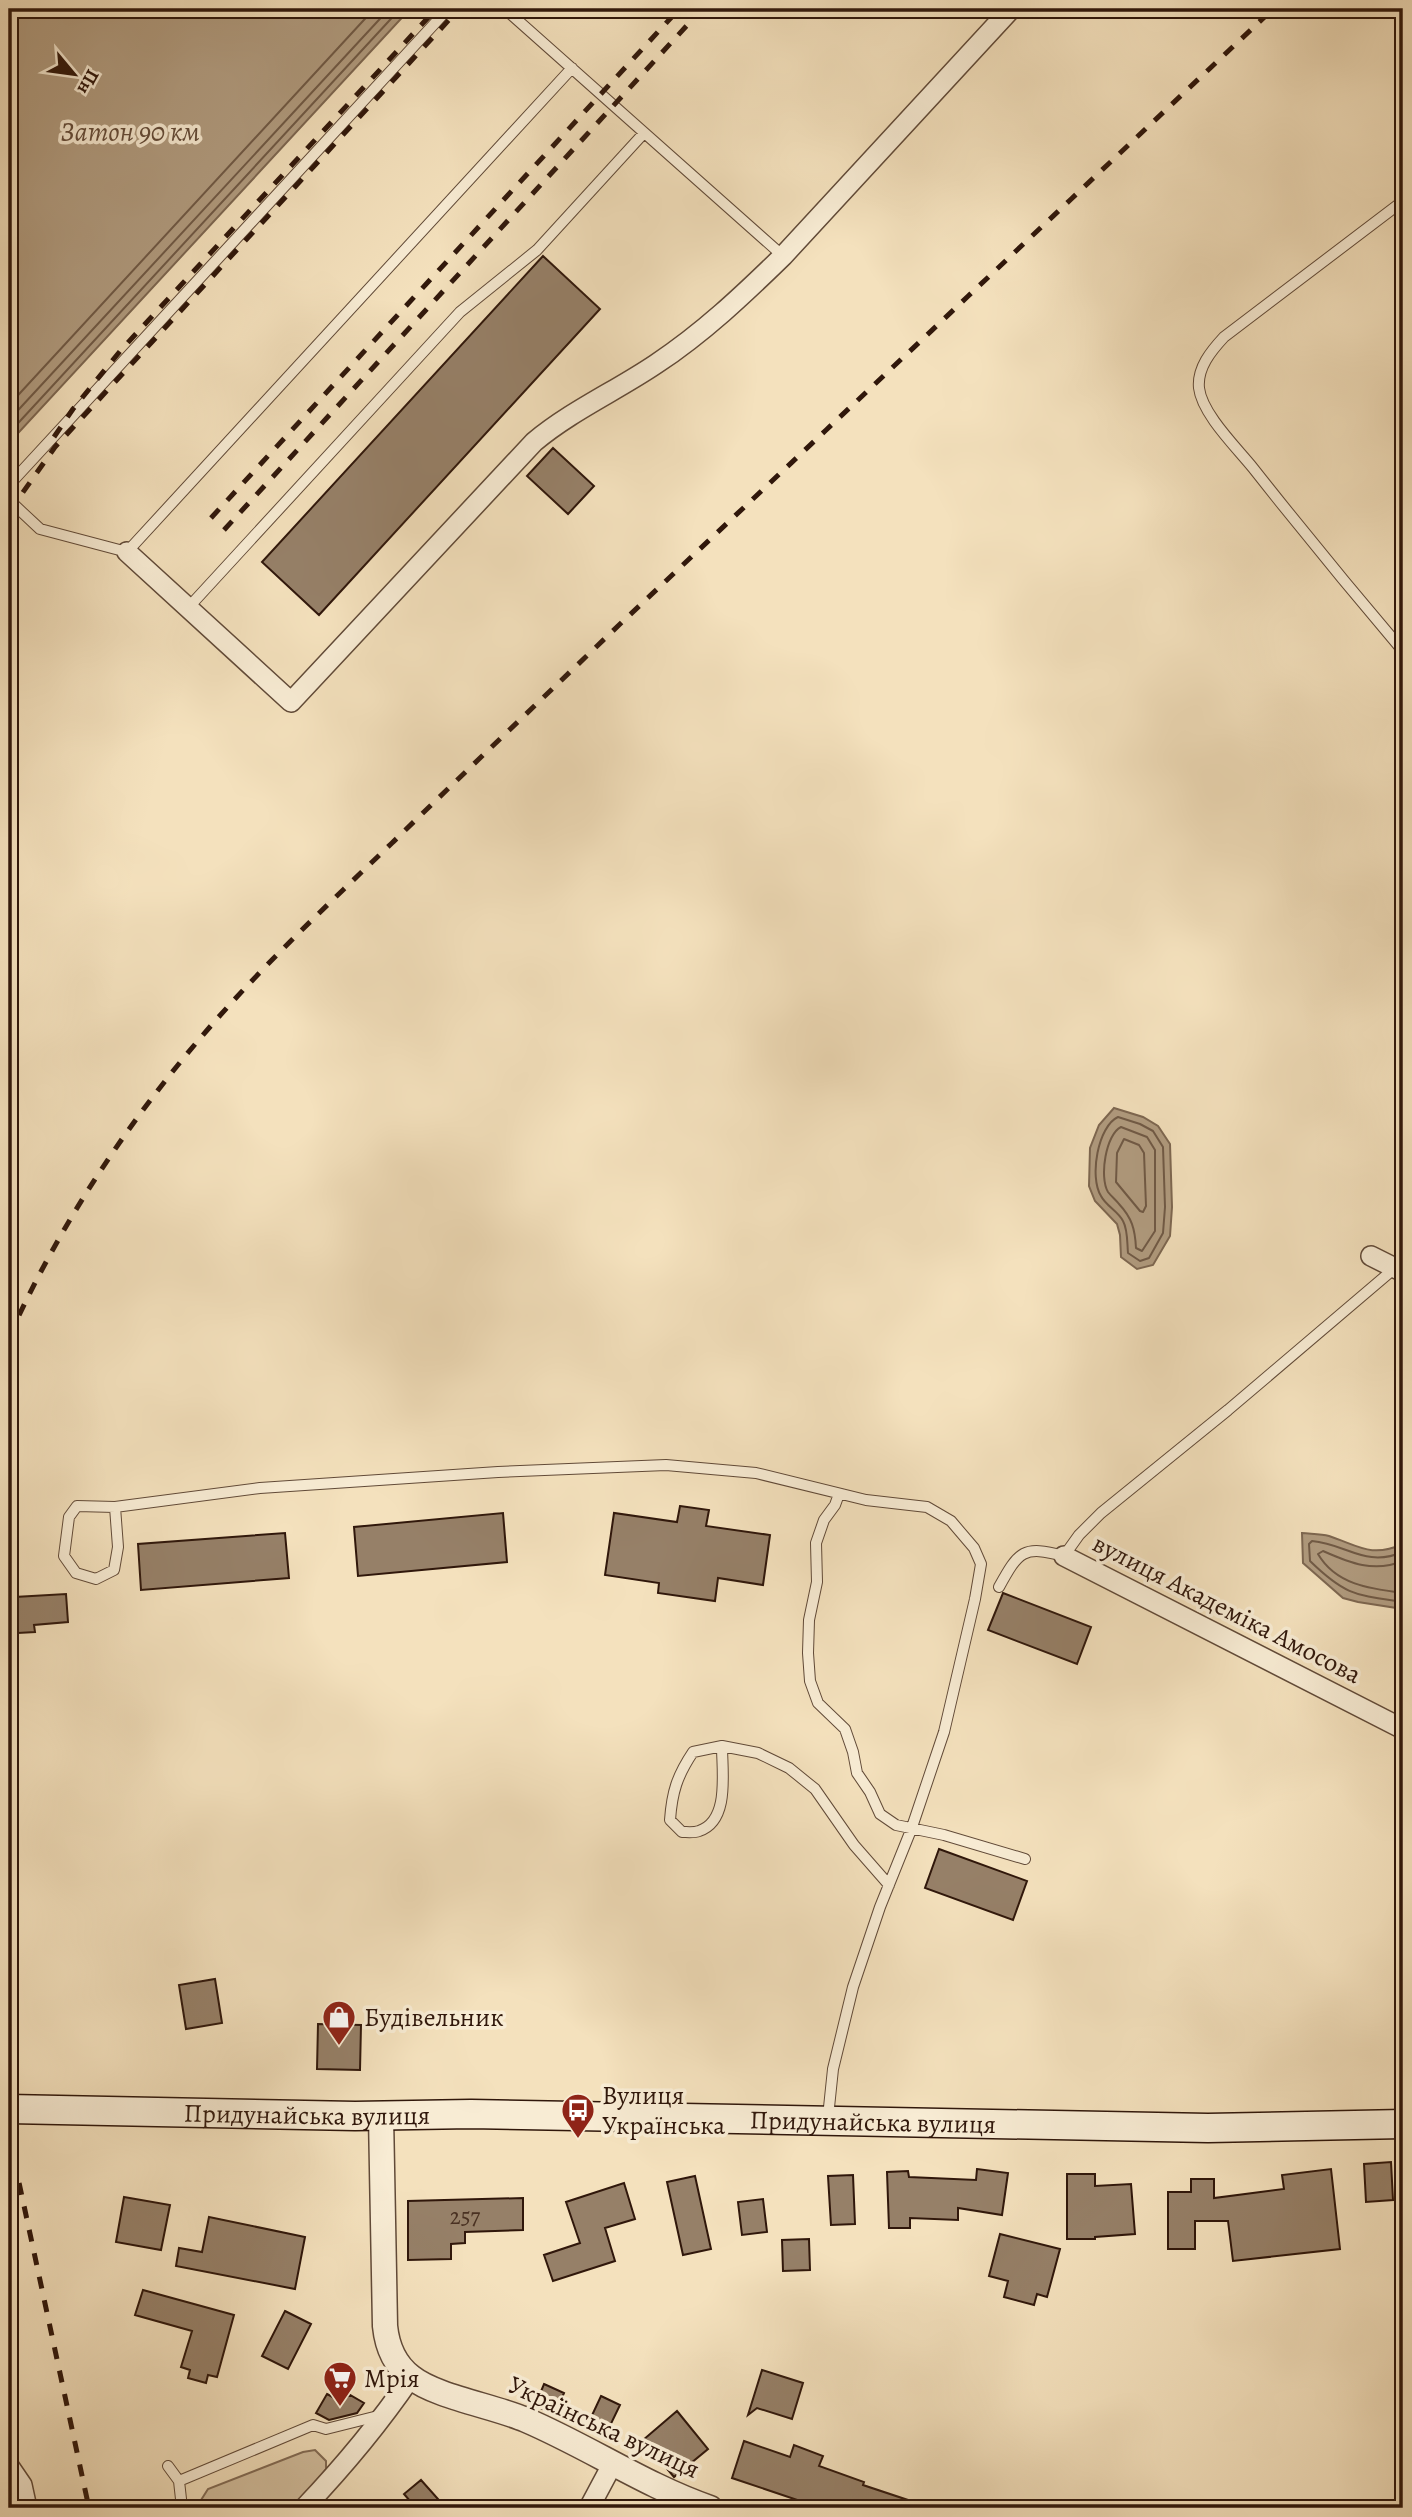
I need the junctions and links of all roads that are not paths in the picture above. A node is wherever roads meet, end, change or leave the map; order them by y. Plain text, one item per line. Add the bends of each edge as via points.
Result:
1 (447, 9) edge
2 (505, 9) edge
3 (1011, 9) edge
4 (572, 68) junction
5 (645, 133) junction
6 (1403, 201) edge
7 (783, 256) junction
8 (9, 485) edge
9 (9, 500) edge
10 (127, 552) junction
11 (188, 608) junction
12 (1403, 652) edge
13 (1371, 1256) dead end
14 (1399, 1270) edge
15 (839, 1494) junction
16 (116, 1507) junction
17 (1065, 1556) junction
18 (999, 1587) dead end
19 (1403, 1729) edge
20 (722, 1746) junction
21 (911, 1830) junction
22 (1025, 1860) dead end
23 (889, 1885) junction
24 (9, 2109) edge
25 (381, 2116) junction
26 (828, 2122) junction
27 (1403, 2123) edge
28 (411, 2377) junction
29 (386, 2414) junction
30 (613, 2463) junction
31 (9, 2466) edge
32 (168, 2466) dead end
33 (180, 2481) junction
34 (27, 2508) edge
35 (182, 2508) edge
36 (304, 2508) edge
37 (589, 2508) edge
38 (710, 2508) edge

1 - 8 lane
2 - 4 lane
3 - 7 street
4 - 5 lane
4 - 10 lane
5 - 7 lane
5 - 11 lane via 537,250 460,312
6 - 12 lane via 1224,337 1199,377 1199,390 1210,414
7 - 11 street via 669,355 534,442 291,702
9 - 10 lane via 40,529
10 - 11 street
13 - 14 street
14 - 17 lane via 1101,1513
15 - 16 lane via 756,1473 666,1465 260,1488
15 - 21 lane via 816,1543 817,1582 809,1620 810,1681 818,1703 845,1729 857,1773 880,1814
15 - 21 lane via 927,1507 951,1521 981,1564 944,1732
16 - 16 lane via 77,1506 69,1517 64,1556 76,1573 96,1578 114,1570
17 - 18 lane via 1038,1549 1023,1553
17 - 19 street, вулиця Академіка Амосова
20 - 20 lane via 693,1752 679,1773 670,1820 682,1832 698,1831 717,1814
20 - 23 lane via 768,1758 815,1789
21 - 22 lane via 944,1835
21 - 23 lane
23 - 26 lane via 842,2028
24 - 25 main road, Придунайська вулиця
25 - 26 main road, Придунайська вулиця
25 - 28 street, Українська вулиця via 384,2326 392,2354
26 - 27 main road, Придунайська вулиця via 1208,2128
28 - 29 street
28 - 30 street, Українська вулиця via 525,2420
29 - 33 lane via 326,2429 313,2426
29 - 36 street
30 - 37 street
30 - 38 street, Українська вулиця
31 - 34 street via 22,2485
32 - 33 lane
33 - 35 lane

